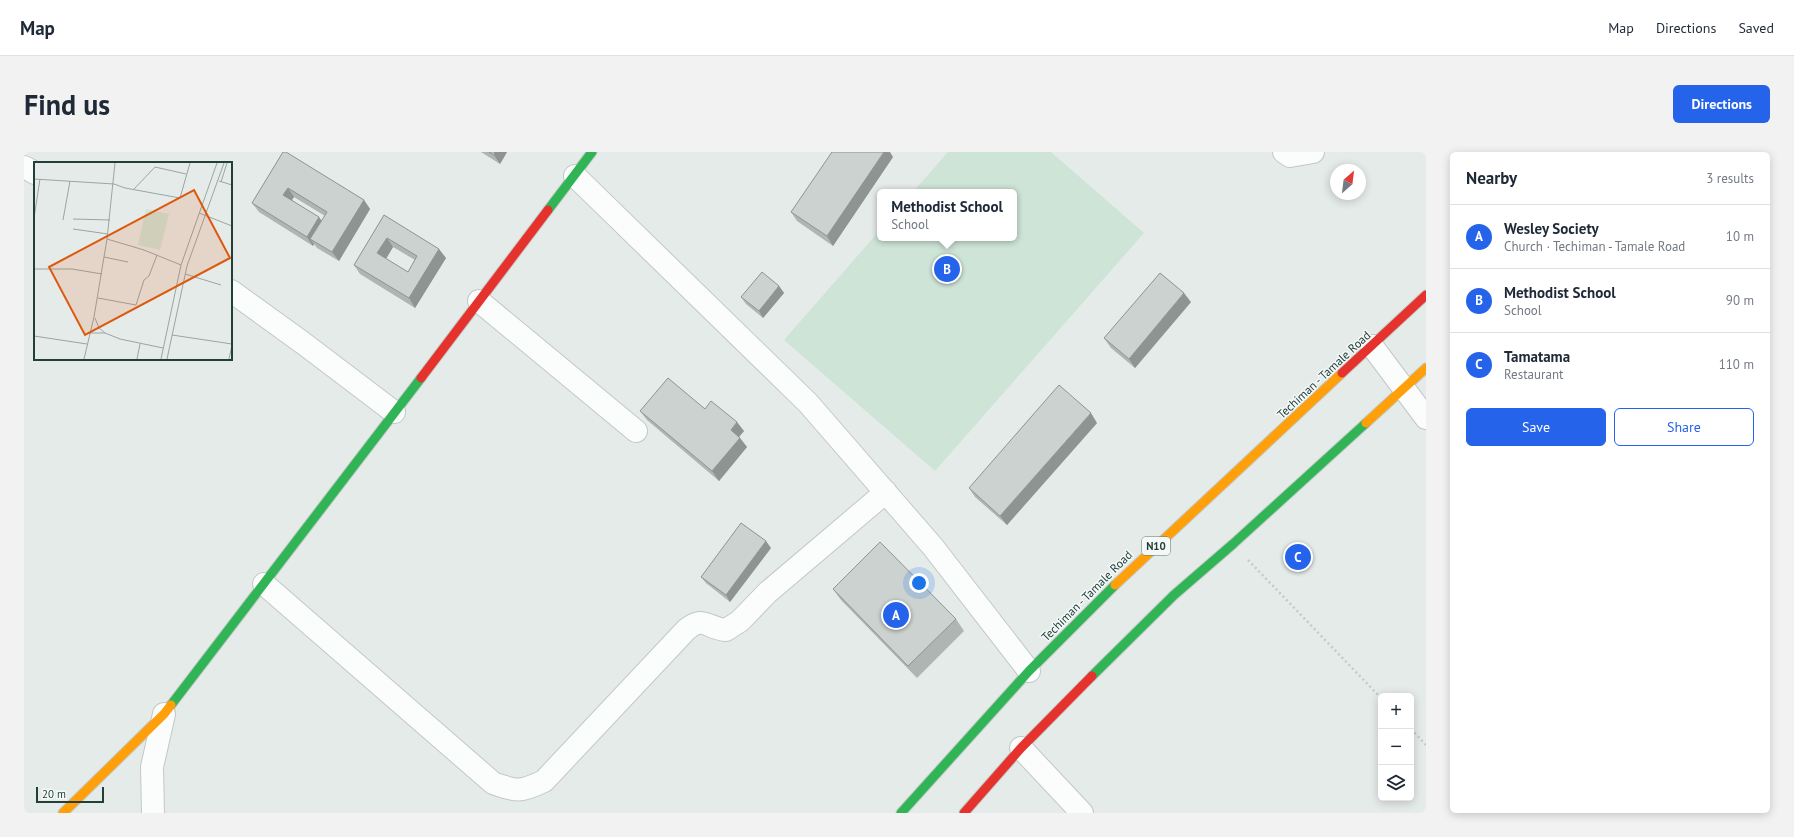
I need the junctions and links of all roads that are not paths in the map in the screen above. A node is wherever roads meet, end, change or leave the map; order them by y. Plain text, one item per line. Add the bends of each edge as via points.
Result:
1 (592, 152) edge
2 (1284, 152) edge
3 (1313, 152) edge
4 (24, 167) edge
5 (34, 172) edge
6 (575, 176) junction
7 (232, 292) edge
8 (1426, 295) edge
9 (479, 301) junction
10 (1372, 346) junction
11 (1426, 368) edge
12 (1404, 388) junction
13 (394, 412) junction
14 (1426, 418) edge
15 (636, 431) dead end
16 (886, 492) junction
17 (264, 584) junction
18 (1029, 671) junction
19 (164, 714) junction
20 (1021, 748) junction
21 (63, 813) edge
22 (153, 813) edge
23 (901, 813) edge
24 (964, 813) edge
25 (1082, 813) edge

1 - 6 main road
2 - 3 street via 1290,156
4 - 5 street
6 - 9 main road
6 - 16 street via 808,403
7 - 13 street
8 - 10 main road, Techiman - Tamale Road / N10
9 - 13 main road
9 - 15 street
10 - 12 street
10 - 18 main road, Techiman - Tamale Road / N10 via 1145,557
11 - 12 main road
12 - 14 street
12 - 20 main road via 1174,595
13 - 17 main road
16 - 17 street via 768,592 740,621 726,630 716,629 702,622 694,623 544,781 526,789 511,790 493,783
16 - 18 street via 933,547
17 - 19 main road
18 - 23 main road, Techiman - Tamale Road / N10
19 - 21 main road
19 - 22 street via 152,767
20 - 24 main road
20 - 25 street

